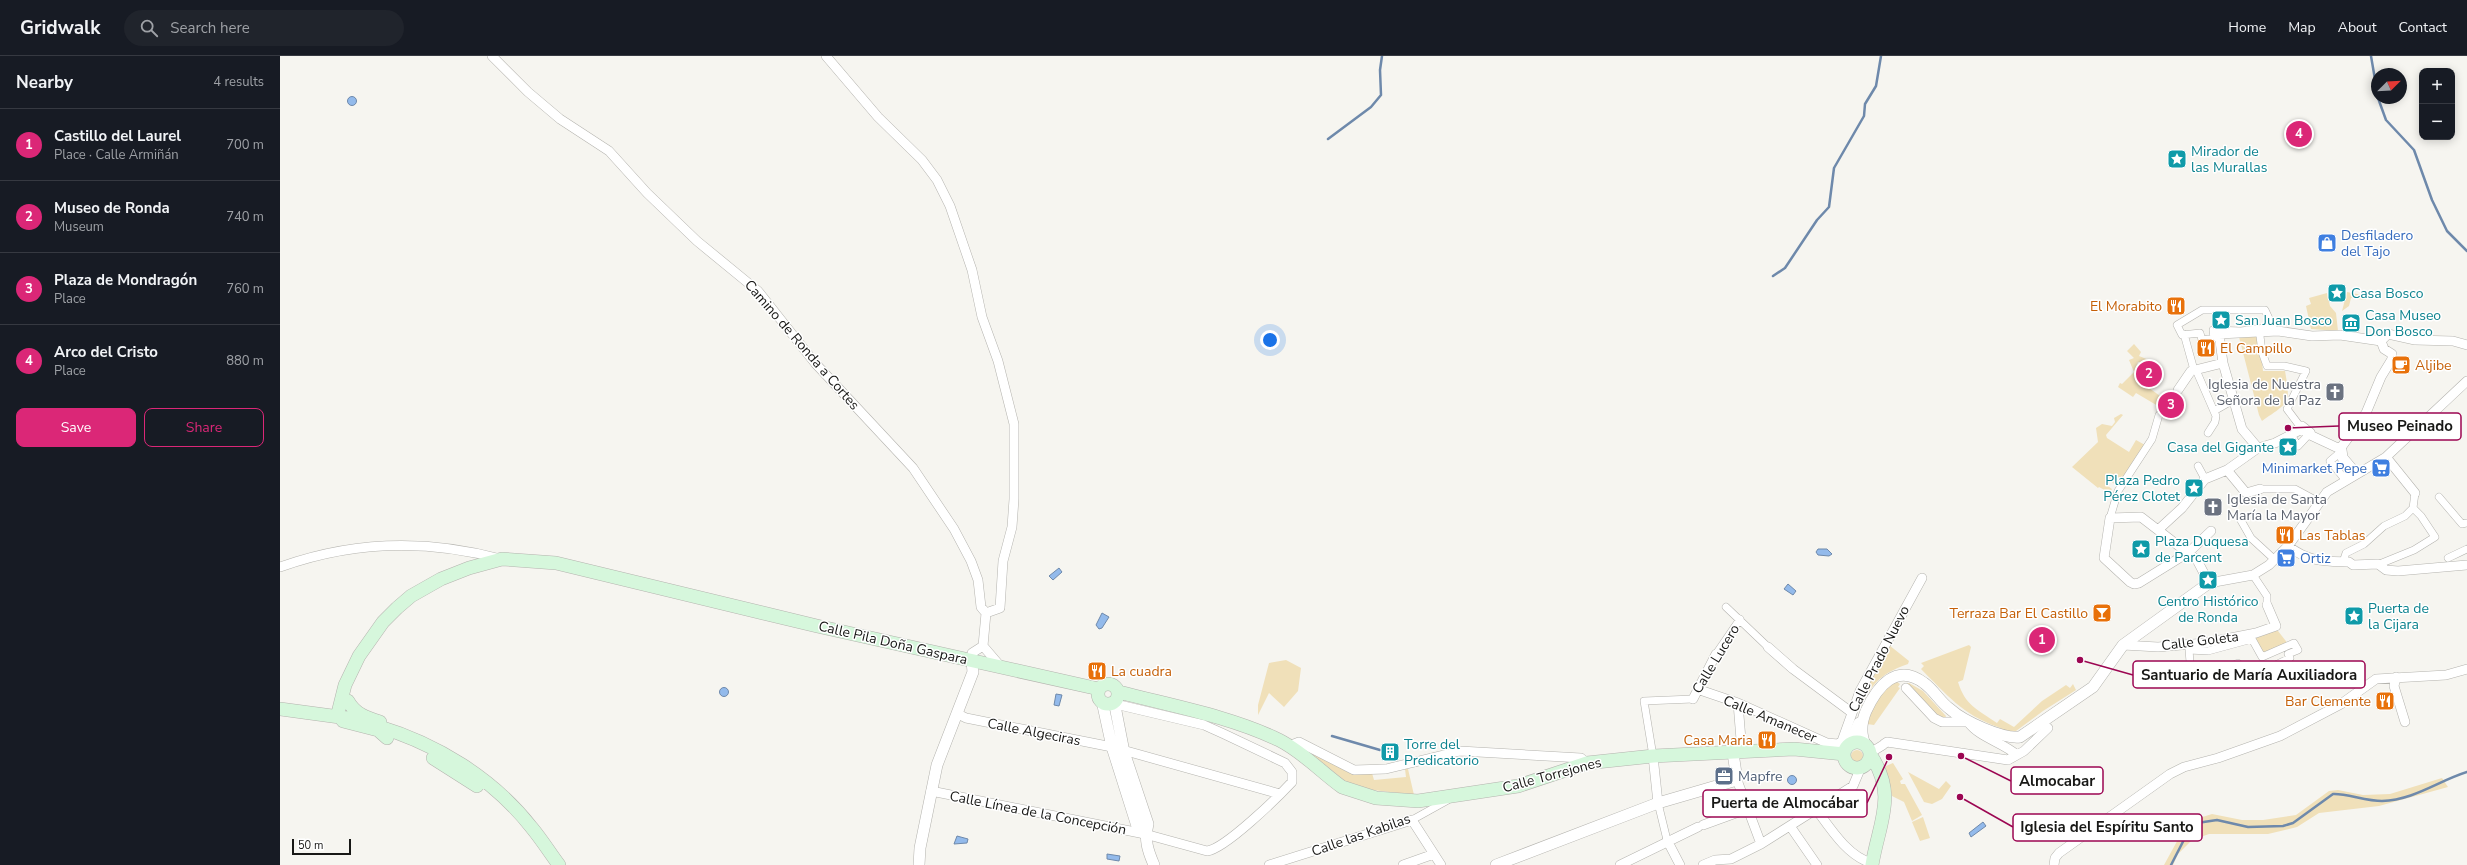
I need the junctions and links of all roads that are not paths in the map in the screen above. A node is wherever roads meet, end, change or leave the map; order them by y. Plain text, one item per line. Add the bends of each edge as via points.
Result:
1 (492, 56) edge
2 (826, 56) edge
3 (2184, 334) junction
4 (2260, 336) dead end
5 (2381, 341) junction
6 (2467, 345) edge
7 (2223, 363) junction
8 (2194, 370) junction
9 (2467, 381) edge
10 (2178, 390) dead end
11 (2235, 399) junction
12 (2214, 410) junction
13 (2159, 415) dead end
14 (2304, 430) junction
15 (2208, 433) dead end
16 (2291, 434) junction
17 (2258, 448) junction
18 (2341, 450) junction
19 (2386, 457) junction
20 (2198, 466) dead end
21 (2228, 470) junction
22 (2351, 475) junction
23 (2205, 479) junction
24 (2260, 489) joint
25 (2414, 493) joint
26 (2439, 497) dead end
27 (2319, 502) junction
28 (2413, 508) junction
29 (2238, 517) dead end
30 (2110, 518) junction
31 (2467, 523) edge
32 (2158, 530) junction
33 (2212, 531) dead end
34 (2288, 546) junction
35 (2467, 549) edge
36 (2189, 552) junction
37 (2448, 558) dead end
38 (502, 559) junction
39 (2276, 560) junction
40 (2343, 562) junction
41 (2382, 563) dead end
42 (2467, 565) edge
43 (280, 567) edge
44 (2253, 575) junction
45 (1922, 578) dead end
46 (2209, 583) junction
47 (2267, 605) joint
48 (1726, 607) dead end
49 (986, 613) junction
50 (1740, 619) junction
51 (2123, 645) junction
52 (983, 646) junction
53 (1768, 647) joint
54 (1716, 654) joint
55 (968, 657) junction
56 (2238, 663) joint
57 (1002, 668) junction
58 (2467, 670) edge
59 (2396, 678) junction
60 (1906, 688) dead end
61 (1697, 689) junction
62 (1110, 699) junction
63 (1693, 699) joint
64 (343, 702) junction
65 (1738, 704) junction
66 (280, 709) edge
67 (1851, 712) junction
68 (321, 713) junction
69 (1866, 713) junction
70 (280, 714) edge
71 (958, 714) junction
72 (341, 717) junction
73 (280, 718) edge
74 (1968, 722) junction
75 (2405, 722) dead end
76 (2047, 724) junction
77 (1808, 734) junction
78 (409, 737) junction
79 (387, 738) junction
80 (1289, 746) junction
81 (1846, 746) junction
82 (1112, 748) junction
83 (1806, 749) junction
84 (1869, 751) junction
85 (1124, 752) junction
86 (1739, 754) junction
87 (2017, 755) junction
88 (1653, 756) junction
89 (1587, 763) junction
90 (1862, 767) junction
91 (1329, 778) joint
92 (1737, 780) junction
93 (1885, 786) junction
94 (931, 791) junction
95 (1280, 794) junction
96 (1451, 797) junction
97 (1658, 803) junction
98 (1747, 809) junction
99 (1816, 809) junction
100 (1412, 820) junction
101 (1790, 826) junction
102 (1145, 834) junction
103 (1667, 840) junction
104 (1762, 844) junction
105 (1434, 854) junction
106 (557, 862) edge
107 (1872, 864) edge
108 (919, 865) edge
109 (1154, 865) edge
110 (1269, 865) edge
111 (1403, 865) edge
112 (1441, 865) edge
113 (1496, 865) edge
114 (1620, 865) edge
115 (1680, 865) edge
116 (1703, 865) edge
117 (1817, 865) edge
118 (2054, 865) edge

1 - 49 street, Camino de Ronda a Cortes via 555,114 609,152 697,241 758,291 814,363 913,468 954,529 971,561 978,580 981,607
2 - 49 street via 878,117 922,160 936,180 950,206 972,270 982,317 998,362 1014,424 1012,527 1003,561 1000,608
3 - 3 street via 2200,333 2202,340 2214,338 2213,330 2241,331 2273,327 2265,310 2202,310 2177,325 2182,335
3 - 8 street
4 - 14 street via 2264,362 2267,366 2306,371 2286,409
5 - 6 street via 2388,334 2415,340 2453,340
5 - 7 street via 2340,335 2312,336 2278,331 2219,334
5 - 18 street via 2384,349 2392,354 2392,359 2381,376 2366,413
7 - 8 street
7 - 11 street
8 - 10 street
8 - 12 street
9 - 19 street
11 - 12 street
11 - 17 street via 2242,429
12 - 15 street via 2215,422
13 - 30 street via 2152,439 2118,491
14 - 16 street
14 - 16 street via 2298,446
14 - 18 street
16 - 17 street via 2275,443
17 - 21 street
18 - 22 street
19 - 22 street
19 - 25 street
20 - 23 street
21 - 23 street
21 - 24 street via 2246,493
22 - 27 street via 2327,492
23 - 32 street via 2182,508
24 - 27 street via 2295,490
25 - 28 street
26 - 31 street via 2462,524
27 - 34 street
28 - 40 street via 2405,516 2384,526 2364,544 2346,553
28 - 41 street via 2435,537 2414,550
29 - 39 street via 2251,538
30 - 32 street via 2141,517
30 - 36 street via 2104,558 2134,584
32 - 36 street
33 - 36 street
34 - 39 street
34 - 40 street via 2303,557
35 - 37 street
36 - 46 street via 2197,560
38 - 43 street via 448,549 394,544 321,555
38 - 55 main road, Calle Pila Doña Gaspara via 556,563
38 - 64 main road, Calle Pila Doña Gaspara via 440,579 411,596 383,622 369,640 350,678
39 - 44 street
40 - 42 street via 2353,565 2378,564 2386,570 2398,571
44 - 46 street
44 - 47 street via 2267,596
45 - 67 street, Calle Prado Nuevo
46 - 51 street
47 - 51 street, Calle Goleta via 2276,626 2256,633 2205,643 2158,647
48 - 50 street
49 - 52 street
50 - 53 street
50 - 54 street, Calle Lucero
51 - 76 street via 2093,687
52 - 55 street
52 - 57 street
53 - 67 street
54 - 61 street, Calle Lucero
55 - 57 main road, Calle Pila Doña Gaspara
55 - 71 street via 973,672
56 - 56 street via 2226,669 2227,673 2194,676 2191,674 2189,650 2206,651 2252,639 2262,658 2294,642 2298,650 2288,654 2290,658 2254,676 2249,676
57 - 62 main road, Calle Pila Doña Gaspara
58 - 59 street via 2446,675
59 - 75 street via 2394,686
59 - 118 street via 2376,679 2341,704 2280,736 2184,767 2170,774 2059,853
60 - 74 street via 1934,718 1942,722
61 - 63 street, Calle Lucero
61 - 65 street, Calle Amanecer
62 - 80 main road, Calle Pila Doña Gaspara via 1238,724
62 - 82 street
62 - 85 street
62 - 95 street, Calle Línea de la Concepción via 1204,725 1285,763 1292,772 1292,782
63 - 88 street via 1644,701
64 - 68 main road
64 - 72 main road via 338,713
64 - 78 main road via 362,716 398,728
65 - 77 street, Calle Amanecer
65 - 86 street
66 - 68 main road
67 - 81 street, Calle Prado Nuevo
68 - 72 main road
69 - 74 street via 1882,685 1896,676 1908,676 1924,682 1949,709
69 - 81 street
69 - 84 street via 1862,732
70 - 72 main road via 337,720
71 - 82 street, Calle Algeciras via 966,718
71 - 94 street via 937,765
72 - 78 main road
72 - 79 main road via 343,721 378,730
73 - 79 main road via 325,722
74 - 76 street via 2013,738
74 - 87 street via 1978,733 2002,744
76 - 87 street
77 - 81 street, Calle Amanecer via 1832,744
77 - 83 street
78 - 106 main road via 453,759 500,793 532,827
79 - 106 main road via 435,759 472,782 505,809
80 - 89 street via 1299,742 1354,770 1386,769 1460,752 1581,758
80 - 91 main road, Calle Pila Doña Gaspara
81 - 83 main road, Calle Torrejones
81 - 84 main road via 1859,742
81 - 90 main road via 1849,765
82 - 85 street, Calle Algeciras
82 - 102 street via 1137,826
83 - 86 main road, Calle Torrejones
84 - 87 street via 1887,742 2008,760
84 - 90 main road via 1868,762
84 - 93 main road
85 - 95 street, Calle Algeciras
85 - 102 street via 1148,824
86 - 86 street via 1743,786 1761,834 1767,836 1851,782 1850,769 1831,756
86 - 88 main road, Calle Torrejones
86 - 92 street
88 - 89 main road, Calle Torrejones
88 - 97 street
89 - 96 main road, Calle Torrejones via 1518,786
90 - 93 main road via 1879,777
90 - 99 street via 1853,786
91 - 96 main road, Calle Torrejones via 1351,792 1376,798 1418,801
92 - 97 street
92 - 98 street
93 - 107 main road via 1884,814
94 - 102 street, Calle Línea de la Concepción
94 - 108 street
95 - 102 street, Calle Línea de la Concepción via 1228,841 1214,850 1199,850
96 - 100 street, Calle las Kabilas
97 - 103 street
97 - 113 street
98 - 103 street
98 - 104 street
99 - 101 street
99 - 107 street via 1854,854 1862,861
100 - 105 street
100 - 110 street, Calle las Kabilas
101 - 104 street
101 - 117 street
102 - 109 street via 1146,845
103 - 114 street
103 - 115 street
104 - 116 street via 1731,859 1715,860
105 - 111 street
105 - 112 street

